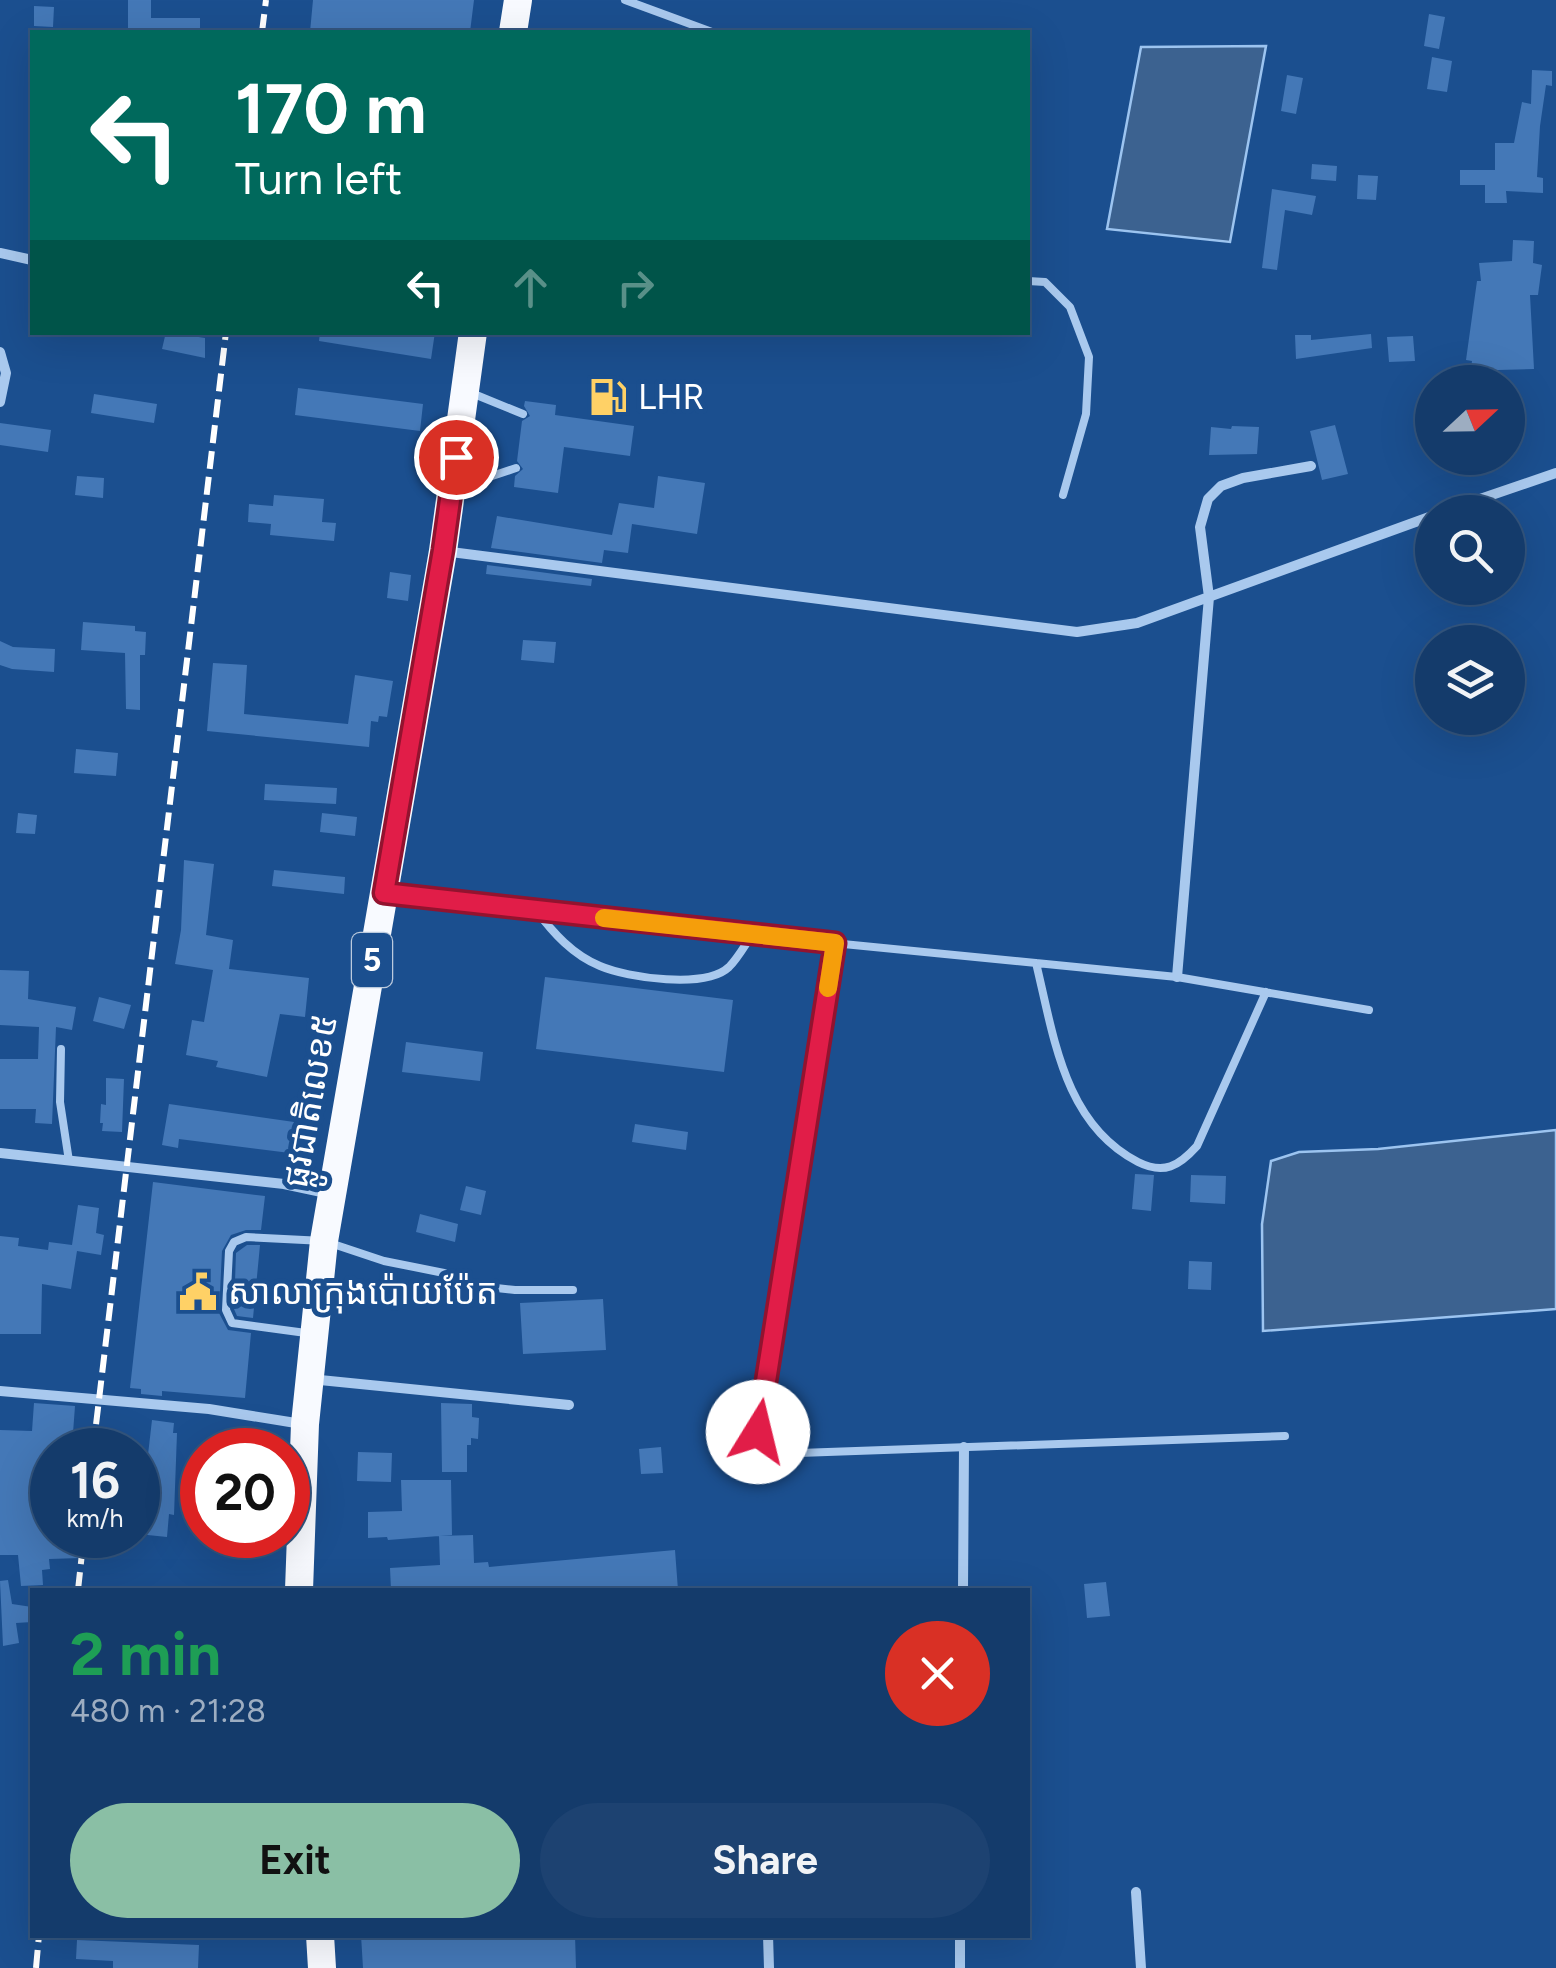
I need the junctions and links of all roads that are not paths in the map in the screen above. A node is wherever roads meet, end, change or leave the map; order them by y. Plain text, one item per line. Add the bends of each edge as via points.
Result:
1 (518, 0) edge
2 (625, 0) edge
3 (514, 30) edge
4 (707, 30) edge
5 (0, 253) edge
6 (30, 260) edge
7 (1030, 281) edge
8 (473, 335) edge
9 (0, 352) edge
10 (465, 391) junction
11 (0, 402) edge
12 (523, 414) dead end
13 (1311, 466) dead end
14 (516, 468) dead end
15 (1556, 473) edge
16 (452, 490) junction
17 (1063, 495) dead end
18 (1492, 495) edge
19 (1415, 522) edge
20 (443, 550) junction
21 (1210, 598) junction
22 (384, 893) junction
23 (536, 910) junction
24 (752, 935) junction
25 (835, 943) junction
26 (1036, 964) junction
27 (1177, 977) junction
28 (1266, 992) junction
29 (1369, 1010) dead end
30 (61, 1048) dead end
31 (0, 1153) edge
32 (70, 1161) junction
33 (331, 1194) junction
34 (324, 1241) junction
35 (573, 1290) dead end
36 (314, 1334) junction
37 (310, 1379) junction
38 (0, 1391) edge
39 (569, 1405) dead end
40 (304, 1424) junction
41 (1285, 1436) dead end
42 (964, 1447) junction
43 (299, 1588) edge
44 (963, 1588) edge
45 (1136, 1892) dead end
46 (320, 1938) edge
47 (768, 1938) edge
48 (960, 1938) edge
49 (322, 1968) edge
50 (770, 1968) edge
51 (960, 1968) edge
52 (1141, 1968) edge

1 - 3 highway
2 - 4 lane
5 - 6 street
7 - 17 lane via 1045,282 1070,307 1089,358 1086,414
8 - 10 highway, ផ្លូវជាតិលេខ៥ / 5
9 - 11 street via 6,374
10 - 12 lane
10 - 16 highway, ផ្លូវជាតិលេខ៥ / 5
13 - 21 street via 1243,478 1208,499 1200,526
14 - 16 lane
15 - 18 street
16 - 20 highway, ផ្លូវជាតិលេខ៥ / 5
19 - 21 street
20 - 21 street via 1077,632 1137,623
20 - 22 highway, ផ្លូវជាតិលេខ៥ / 5
21 - 27 street
22 - 23 lane
22 - 33 highway, ផ្លូវជាតិលេខ៥ / 5
23 - 24 lane
23 - 24 lane via 557,938 598,966 637,976 689,980 727,970
24 - 25 lane
25 - 26 lane
25 - 42 lane via 758,1432 771,1454
26 - 27 lane
26 - 28 lane via 1076,1102 1122,1153 1162,1170 1179,1166 1197,1146
27 - 28 lane
28 - 29 lane
30 - 32 lane via 60,1102
31 - 32 street
32 - 33 street
33 - 34 highway, ផ្លូវជាតិលេខ៥ / 5
34 - 35 lane via 478,1286
34 - 36 highway, ផ្លូវជាតិលេខ៥ / 5
34 - 36 lane via 246,1237 229,1251 226,1310 232,1323
36 - 37 highway, ផ្លូវជាតិលេខ៥ / 5
37 - 39 street
37 - 40 highway, ផ្លូវជាតិលេខ៥ / 5
38 - 40 street
40 - 43 highway, ផ្លូវជាតិលេខ៥ / 5
41 - 42 lane
42 - 44 street
45 - 52 street
46 - 49 highway
47 - 50 street
48 - 51 street

